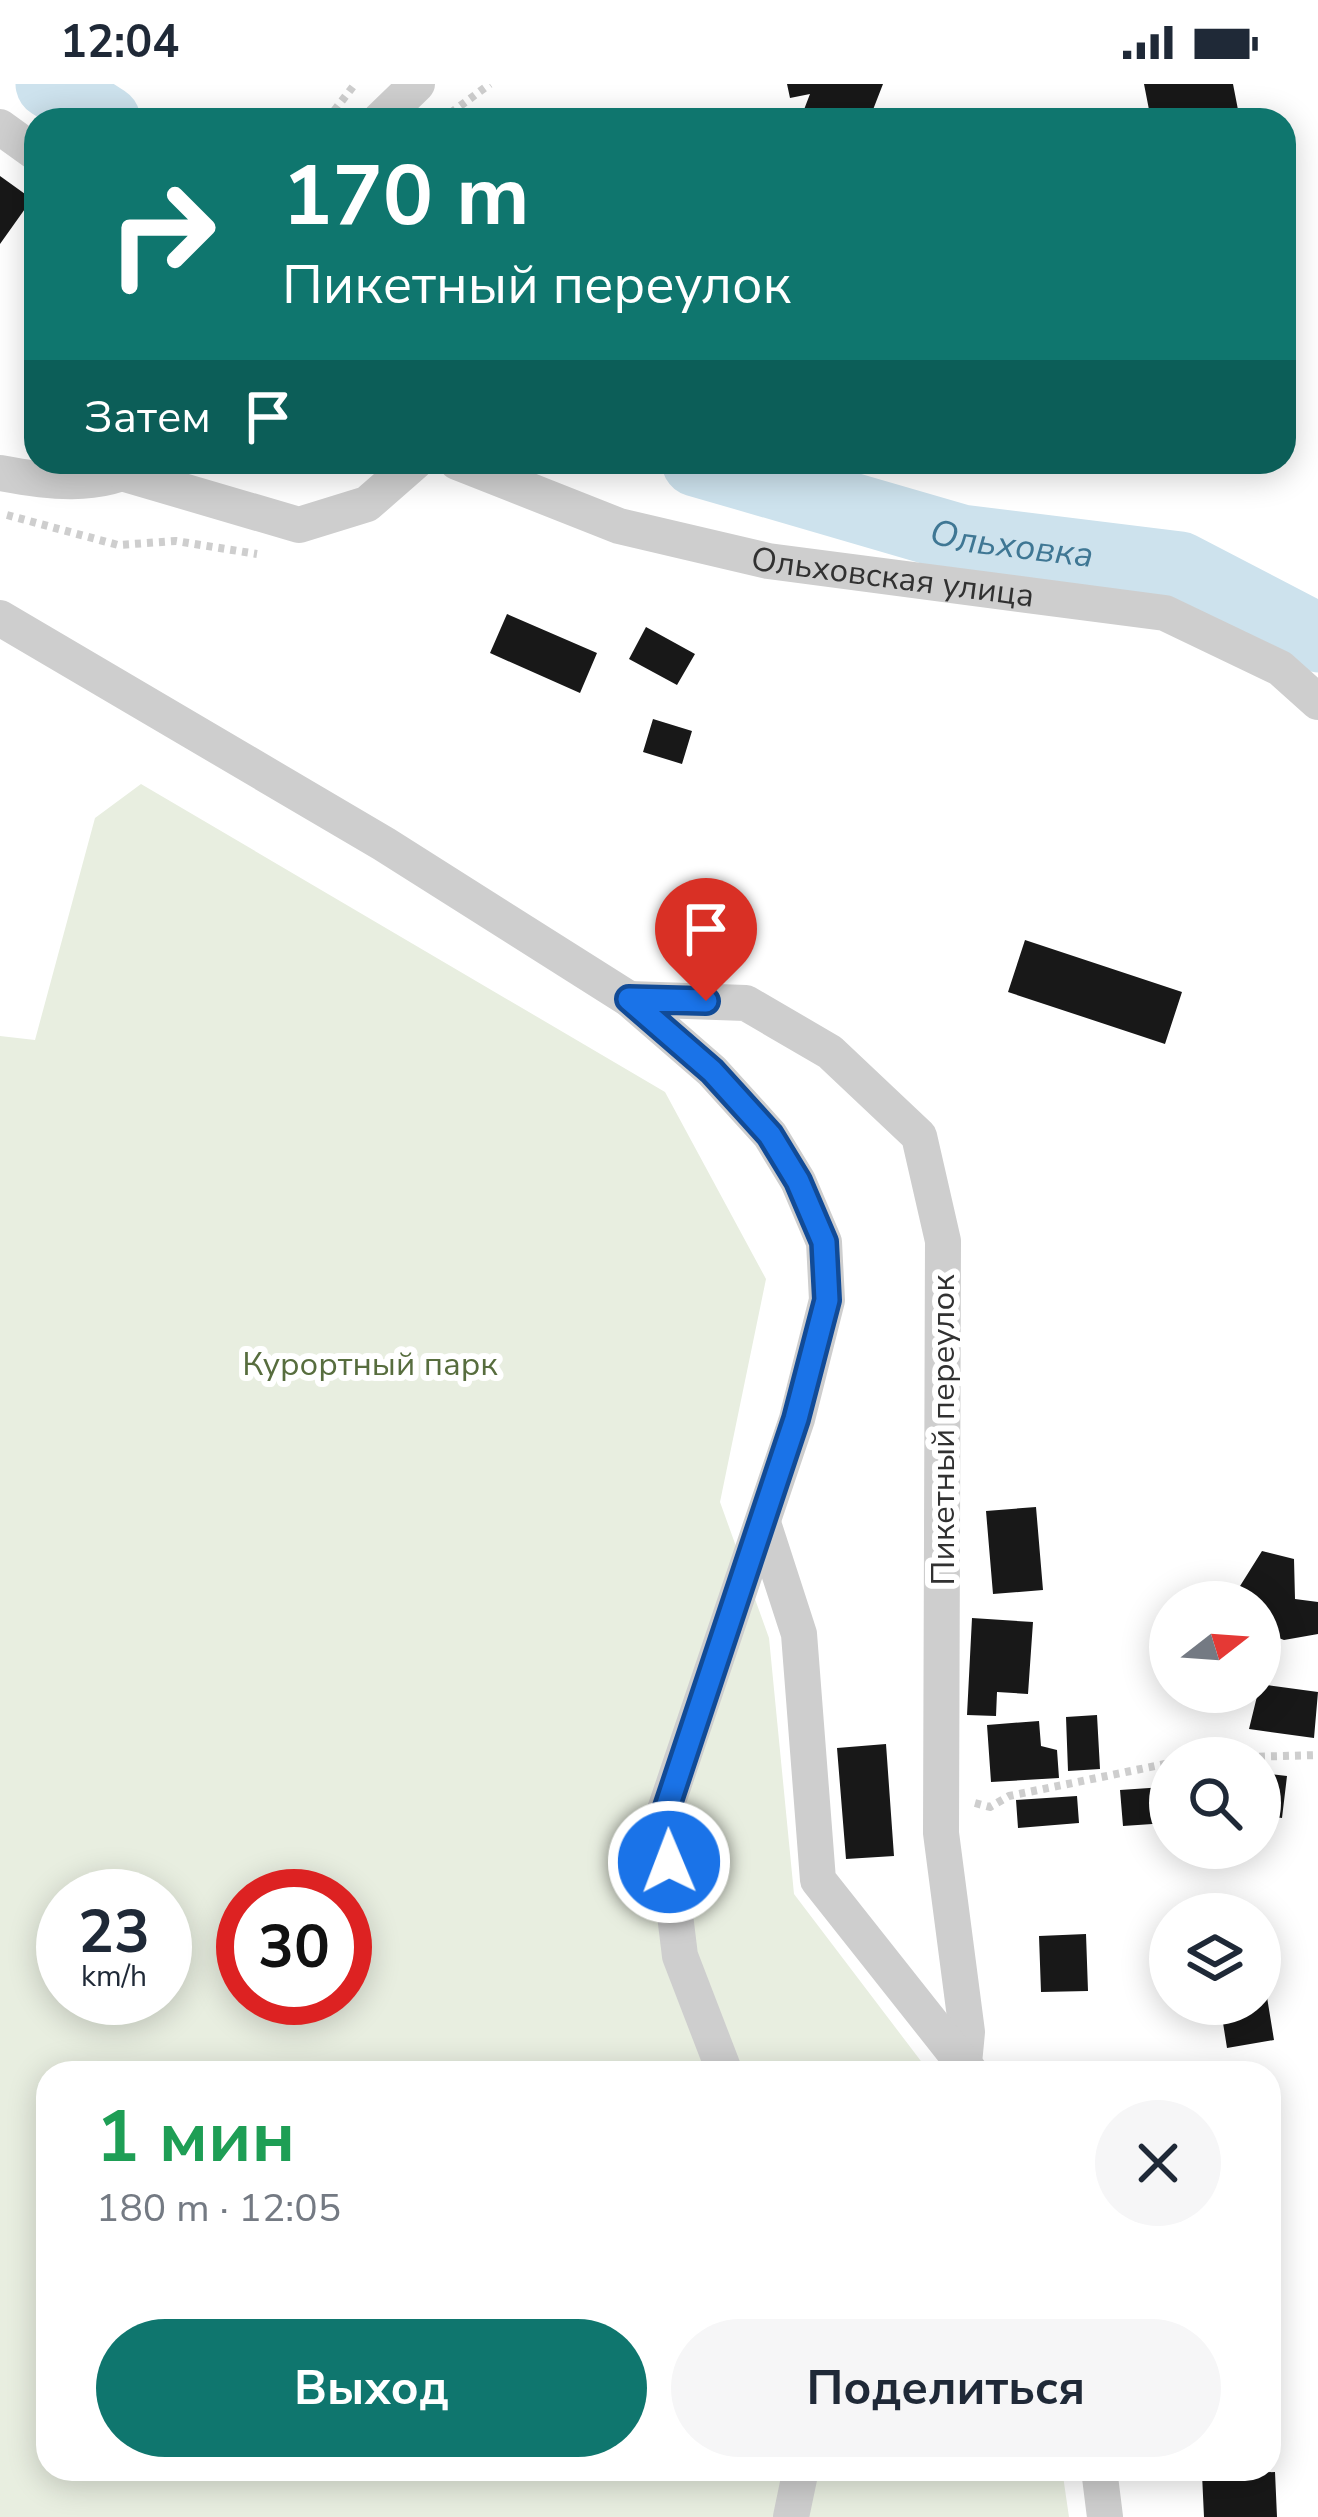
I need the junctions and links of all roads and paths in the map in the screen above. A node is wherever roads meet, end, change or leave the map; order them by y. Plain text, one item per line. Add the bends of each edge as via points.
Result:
1 (355, 84) edge
2 (417, 84) edge
3 (490, 84) edge
4 (336, 108) edge
5 (392, 108) edge
6 (457, 108) edge
7 (0, 472) edge
8 (111, 474) edge
9 (151, 474) edge
10 (402, 474) edge
11 (488, 474) edge
12 (0, 512) edge
13 (262, 555) dead end
14 (0, 618) edge
15 (1318, 702) edge
16 (629, 999) junction
17 (763, 1523) junction
18 (1318, 1755) edge
19 (1281, 1756) edge
20 (1149, 1767) edge
21 (989, 1807) dead end
22 (720, 2061) edge
23 (962, 2061) edge
24 (968, 2061) edge
25 (798, 2481) edge
26 (1100, 2481) edge
27 (791, 2517) edge
28 (1105, 2517) edge

1 - 4 path
2 - 5 street
3 - 6 path
7 - 8 street via 80,482
9 - 10 street via 298,526 368,504
11 - 15 street, Ольховская улица via 620,526 768,561 1165,613 1280,668
12 - 13 path via 118,545 176,541
14 - 16 street
16 - 17 street via 770,1135 824,1242 827,1300
16 - 24 street, Пикетный переулок via 746,1003 830,1052 920,1136 943,1241 941,1833
17 - 22 street via 664,1816 680,1956
17 - 23 street, Пикетный переулок via 799,1634 818,1880
18 - 19 path
20 - 21 path
25 - 27 street
26 - 28 street

